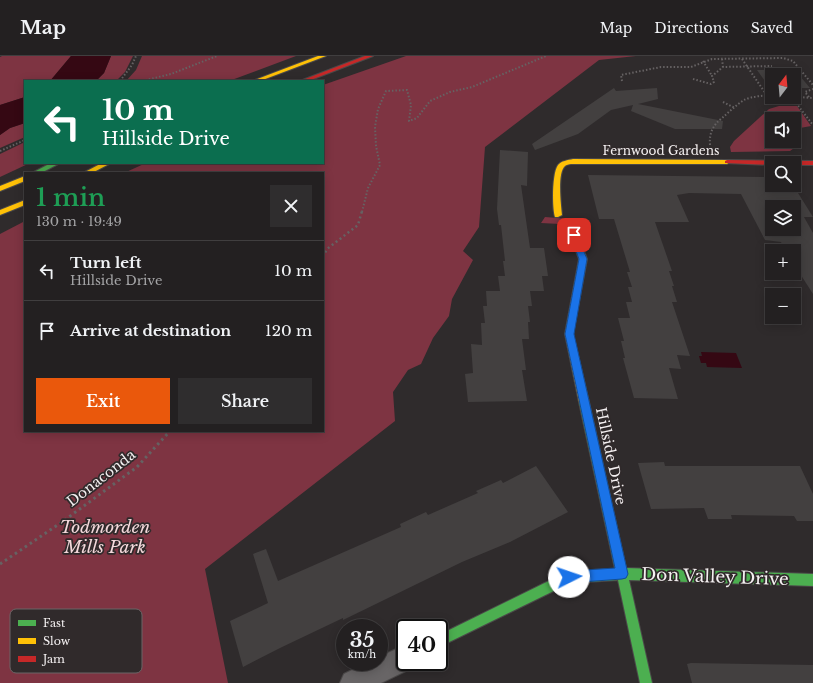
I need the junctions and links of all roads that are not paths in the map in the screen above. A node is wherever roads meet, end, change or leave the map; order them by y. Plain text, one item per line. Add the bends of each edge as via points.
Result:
1 (323, 56) edge
2 (370, 56) edge
3 (258, 80) edge
4 (306, 80) edge
5 (813, 163) edge
6 (55, 164) edge
7 (106, 164) edge
8 (37, 172) edge
9 (88, 172) edge
10 (24, 178) edge
11 (0, 189) edge
12 (24, 202) edge
13 (0, 214) edge
14 (558, 215) dead end
15 (574, 235) dead end
16 (622, 574) junction
17 (813, 580) edge
18 (448, 637) edge
19 (396, 662) edge
20 (353, 683) edge
21 (646, 683) edge

1 - 3 main road
2 - 4 main road
5 - 14 main road, Fernwood Gardens via 569,162 560,168 558,174
6 - 8 main road
7 - 9 main road
10 - 11 main road
12 - 13 main road
15 - 16 main road, Hillside Drive via 583,259 569,334
16 - 17 main road, Don Valley Drive
16 - 18 main road, Don Valley Drive via 569,577
16 - 21 main road, Hillside Drive
19 - 20 street

